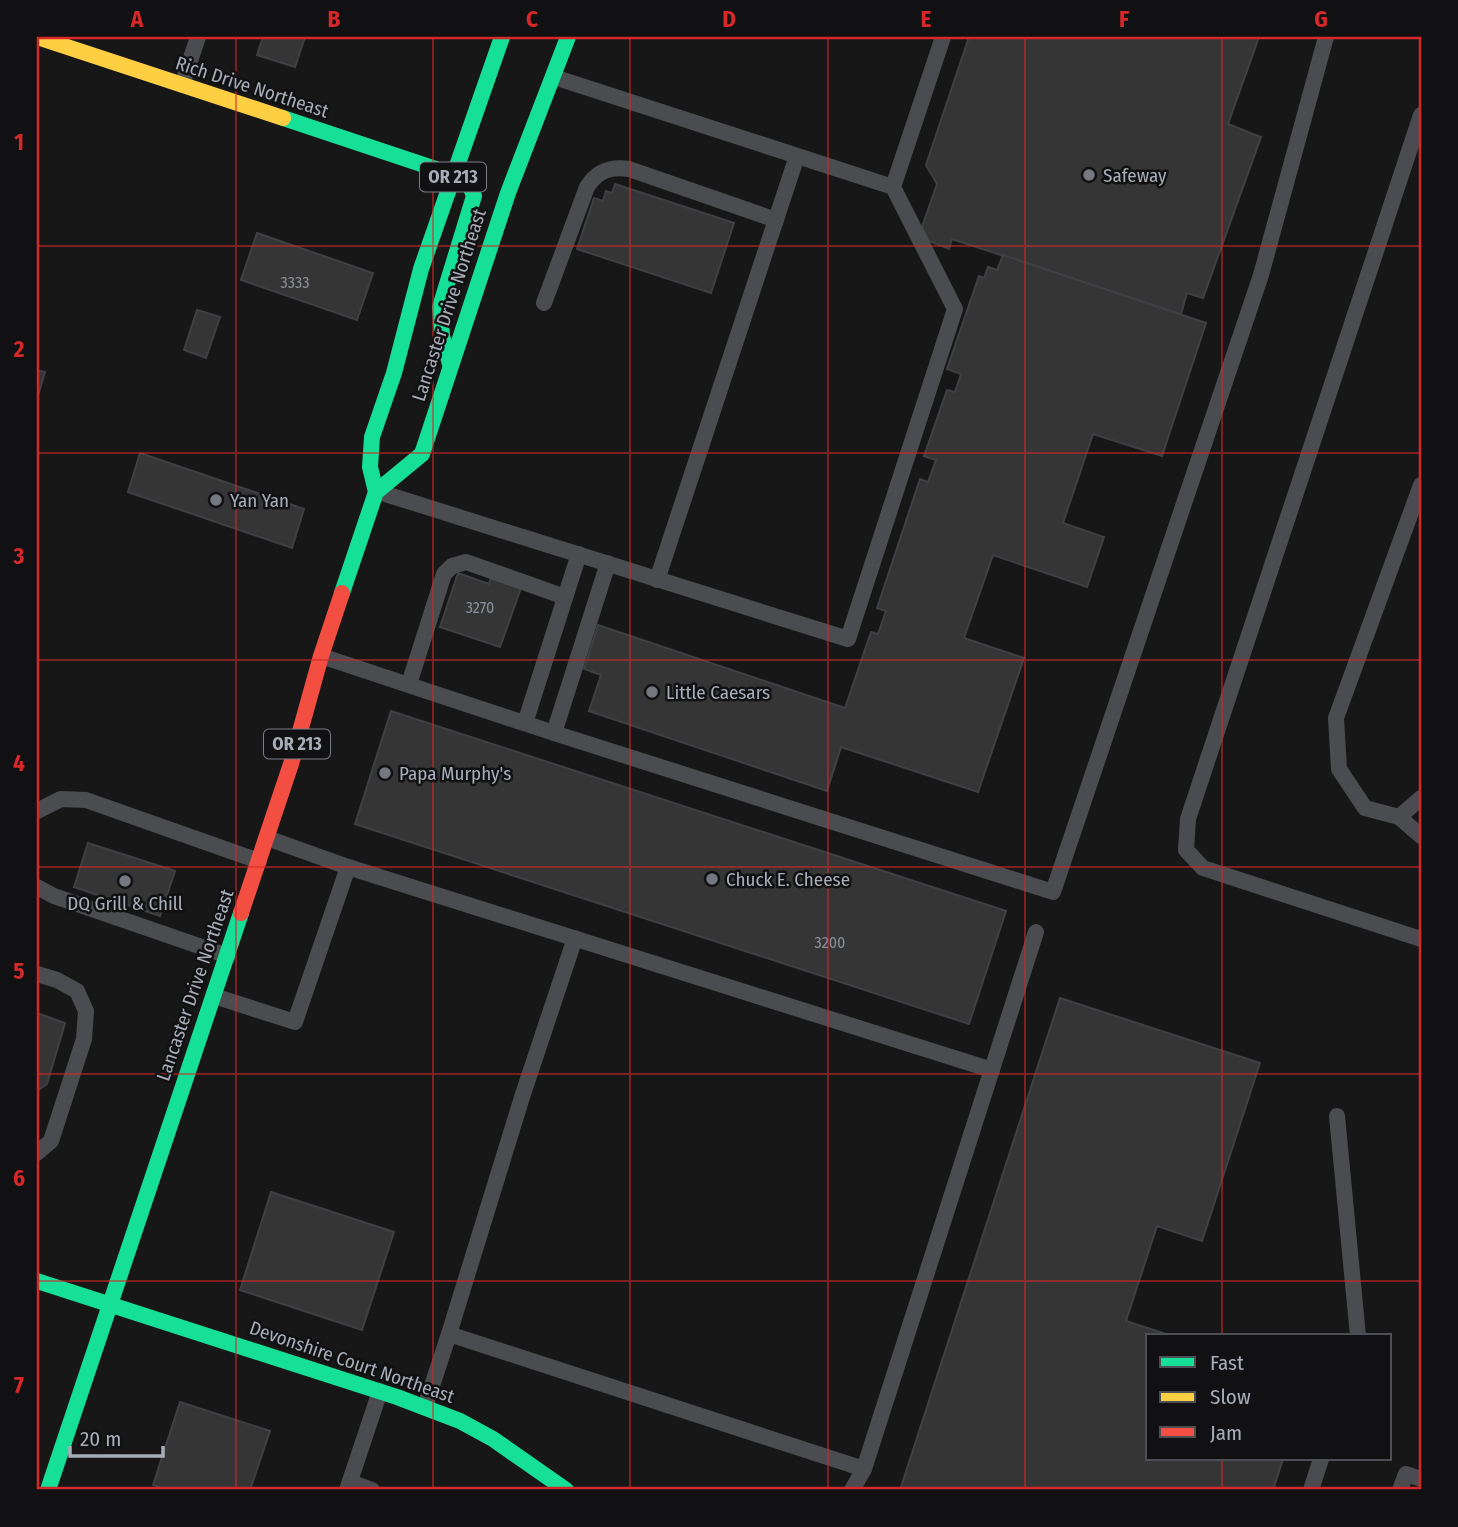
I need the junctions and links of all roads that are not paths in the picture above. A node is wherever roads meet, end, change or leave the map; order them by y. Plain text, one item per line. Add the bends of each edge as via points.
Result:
1 (37, 37) edge
2 (198, 37) edge
3 (502, 37) edge
4 (568, 37) edge
5 (943, 37) edge
6 (1326, 37) edge
7 (554, 77) junction
8 (182, 85) junction
9 (1421, 115) edge
10 (797, 156) junction
11 (454, 175) junction
12 (893, 187) junction
13 (776, 220) junction
14 (544, 303) dead end
15 (451, 366) junction
16 (1421, 485) edge
17 (376, 492) junction
18 (579, 554) junction
19 (608, 563) junction
20 (657, 580) junction
21 (565, 597) junction
22 (321, 656) junction
23 (409, 684) junction
24 (525, 723) junction
25 (554, 733) junction
26 (1421, 798) edge
27 (37, 811) edge
28 (1399, 817) junction
29 (1421, 836) edge
30 (267, 838) junction
31 (259, 861) junction
32 (348, 867) junction
33 (37, 887) edge
34 (1036, 932) dead end
35 (575, 938) junction
36 (1421, 939) edge
37 (228, 956) junction
38 (37, 974) edge
39 (214, 996) junction
40 (992, 1070) junction
41 (1337, 1116) dead end
42 (37, 1153) edge
43 (37, 1281) edge
44 (109, 1305) junction
45 (449, 1334) junction
46 (1358, 1334) edge
47 (380, 1391) junction
48 (425, 1407) junction
49 (1321, 1460) edge
50 (864, 1469) junction
51 (1421, 1479) edge
52 (349, 1486) edge
53 (557, 1488) edge
54 (48, 1490) edge
55 (372, 1490) edge
56 (852, 1490) edge
57 (1311, 1490) edge
58 (1400, 1490) edge

1 - 8 main road, Rich Drive Northeast
2 - 8 lane
3 - 11 main road, Lancaster Drive Northeast / OR 213
4 - 7 main road, Lancaster Drive Northeast / OR 213
5 - 12 lane
6 - 25 lane via 1261,275 1053,892
7 - 10 lane
7 - 15 main road, Lancaster Drive Northeast / OR 213 via 508,193
8 - 11 main road, Rich Drive Northeast
9 - 36 lane via 1188,819 1186,850 1203,868
10 - 12 lane
10 - 13 lane
11 - 15 main road via 468,180 474,196 440,307
11 - 17 main road, Lancaster Drive Northeast / OR 213 via 372,437 370,467
12 - 20 lane via 955,309 848,639
13 - 14 lane via 629,169 609,169 587,187
13 - 20 lane
15 - 17 main road, Lancaster Drive Northeast / OR 213 via 422,454
16 - 28 lane via 1336,718 1339,769 1365,808
17 - 18 lane
17 - 22 main road, Lancaster Drive Northeast / OR 213
18 - 19 lane
18 - 21 lane
19 - 20 lane
19 - 25 lane
21 - 23 lane via 466,562 452,566 444,574
21 - 24 lane
22 - 23 lane
22 - 30 main road, Lancaster Drive Northeast / OR 213
23 - 24 lane
24 - 25 lane
26 - 28 lane
27 - 31 lane via 61,799 86,800
28 - 29 lane
30 - 31 main road, Lancaster Drive Northeast / OR 213
30 - 32 lane
31 - 37 main road, Lancaster Drive Northeast / OR 213
32 - 35 lane
32 - 39 lane via 295,1022
33 - 37 lane
34 - 40 lane
35 - 40 lane
35 - 45 lane
37 - 39 main road, Lancaster Drive Northeast / OR 213
38 - 42 lane via 77,991 86,1011 84,1038 51,1141
39 - 44 main road, Lancaster Drive Northeast / OR 213
40 - 50 lane
41 - 46 lane
43 - 44 main road, Devonshire Court Northeast
44 - 47 main road, Devonshire Court Northeast
44 - 54 main road, Lancaster Drive Northeast / OR 213
45 - 48 lane
45 - 50 lane
47 - 48 main road, Devonshire Court Northeast
47 - 52 lane
48 - 53 main road, Devonshire Court Northeast via 493,1439
49 - 57 lane
50 - 56 lane
51 - 58 lane via 1406,1474
52 - 55 lane

